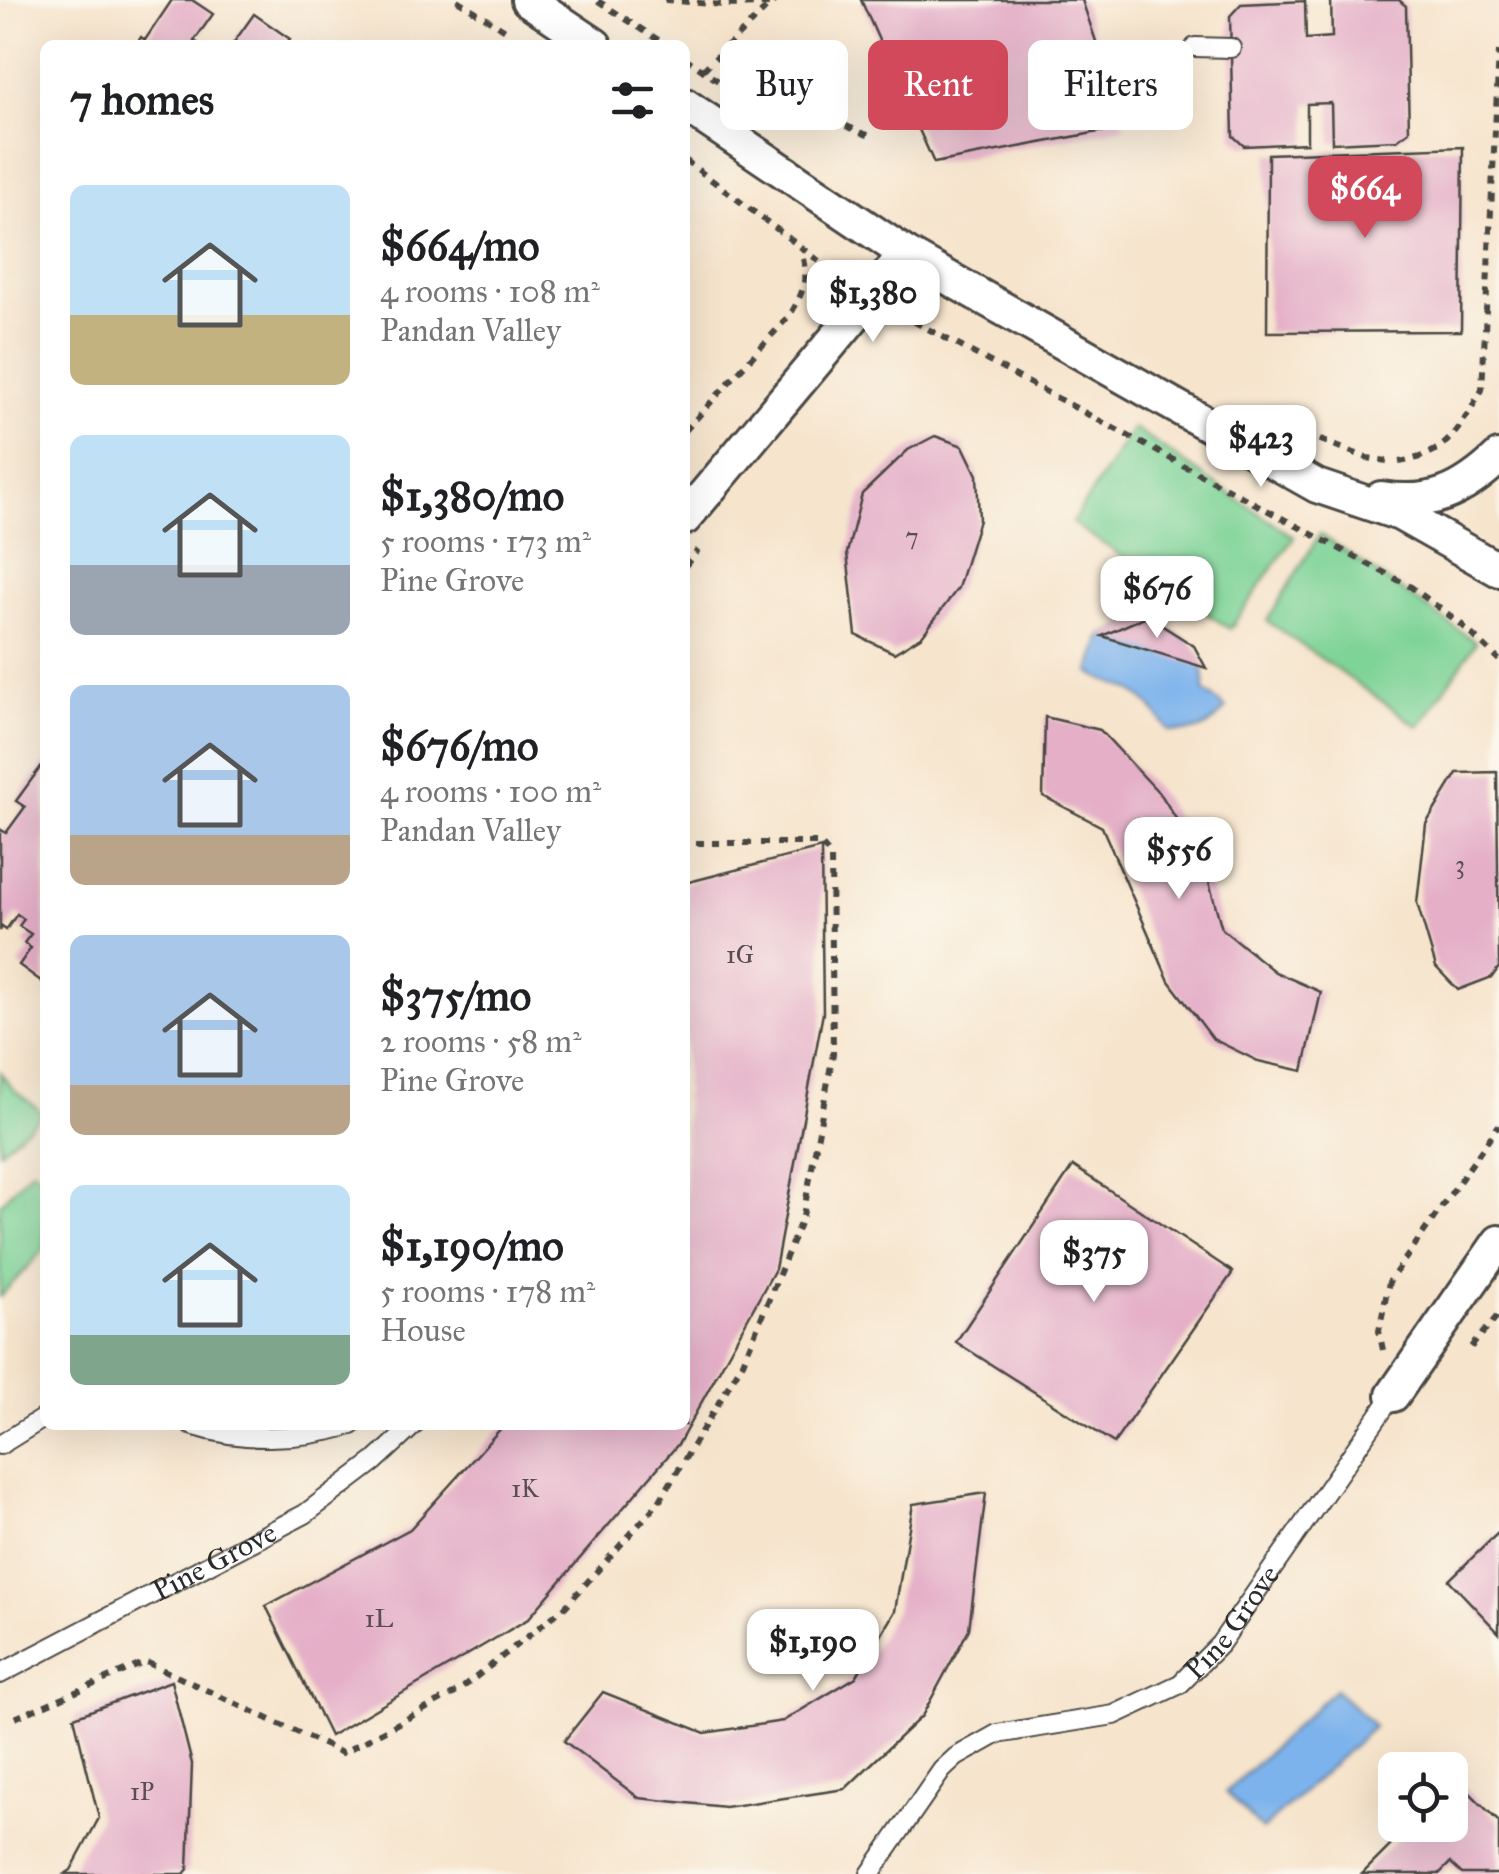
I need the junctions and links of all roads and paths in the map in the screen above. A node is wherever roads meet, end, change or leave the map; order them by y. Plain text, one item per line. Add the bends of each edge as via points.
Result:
1 (456, 0) edge
2 (528, 0) edge
3 (597, 0) edge
4 (664, 0) edge
5 (722, 2) edge
6 (772, 2) edge
7 (517, 37) dead end
8 (588, 40) edge
9 (658, 40) edge
10 (733, 40) edge
11 (1195, 48) dead end
12 (1231, 48) dead end
13 (1499, 50) edge
14 (720, 53) edge
15 (690, 61) edge
16 (703, 70) junction
17 (720, 82) edge
18 (690, 108) edge
19 (848, 126) edge
20 (872, 137) dead end
21 (690, 164) edge
22 (800, 250) junction
23 (906, 254) junction
24 (871, 298) junction
25 (1274, 421) dead end
26 (690, 426) edge
27 (1499, 457) edge
28 (1317, 486) junction
29 (690, 512) edge
30 (1499, 570) edge
31 (1499, 660) edge
32 (690, 843) edge
33 (1499, 1125) edge
34 (1499, 1242) edge
35 (1393, 1395) junction
36 (40, 1420) edge
37 (215, 1430) edge
38 (333, 1430) edge
39 (408, 1430) edge
40 (0, 1444) edge
41 (0, 1674) edge
42 (15, 1718) dead end
43 (870, 1874) edge

1 - 7 path
2 - 8 street
3 - 9 path
4 - 5 path
5 - 6 path
6 - 10 path
11 - 12 lane
13 - 25 path via 1482,390 1462,424 1439,451 1402,462 1367,458
14 - 16 path
15 - 16 path
16 - 17 path
18 - 23 street
19 - 20 path
21 - 22 path
22 - 24 path
22 - 26 path via 808,271 790,315
23 - 24 street
23 - 28 street
24 - 29 street
24 - 31 path via 1411,587
27 - 28 street via 1466,482 1416,503
28 - 30 street via 1400,514
32 - 42 path via 820,843 827,849 833,1054 803,1216 743,1362 659,1502 565,1607 457,1692 342,1753 146,1662
33 - 35 path via 1389,1282 1378,1331
34 - 35 street, Pine Grove
35 - 43 lane, Pine Grove via 1220,1644 1180,1684 1114,1715 997,1734 956,1757
36 - 40 lane
37 - 38 lane via 259,1439
39 - 41 lane, Pine Grove via 305,1514

